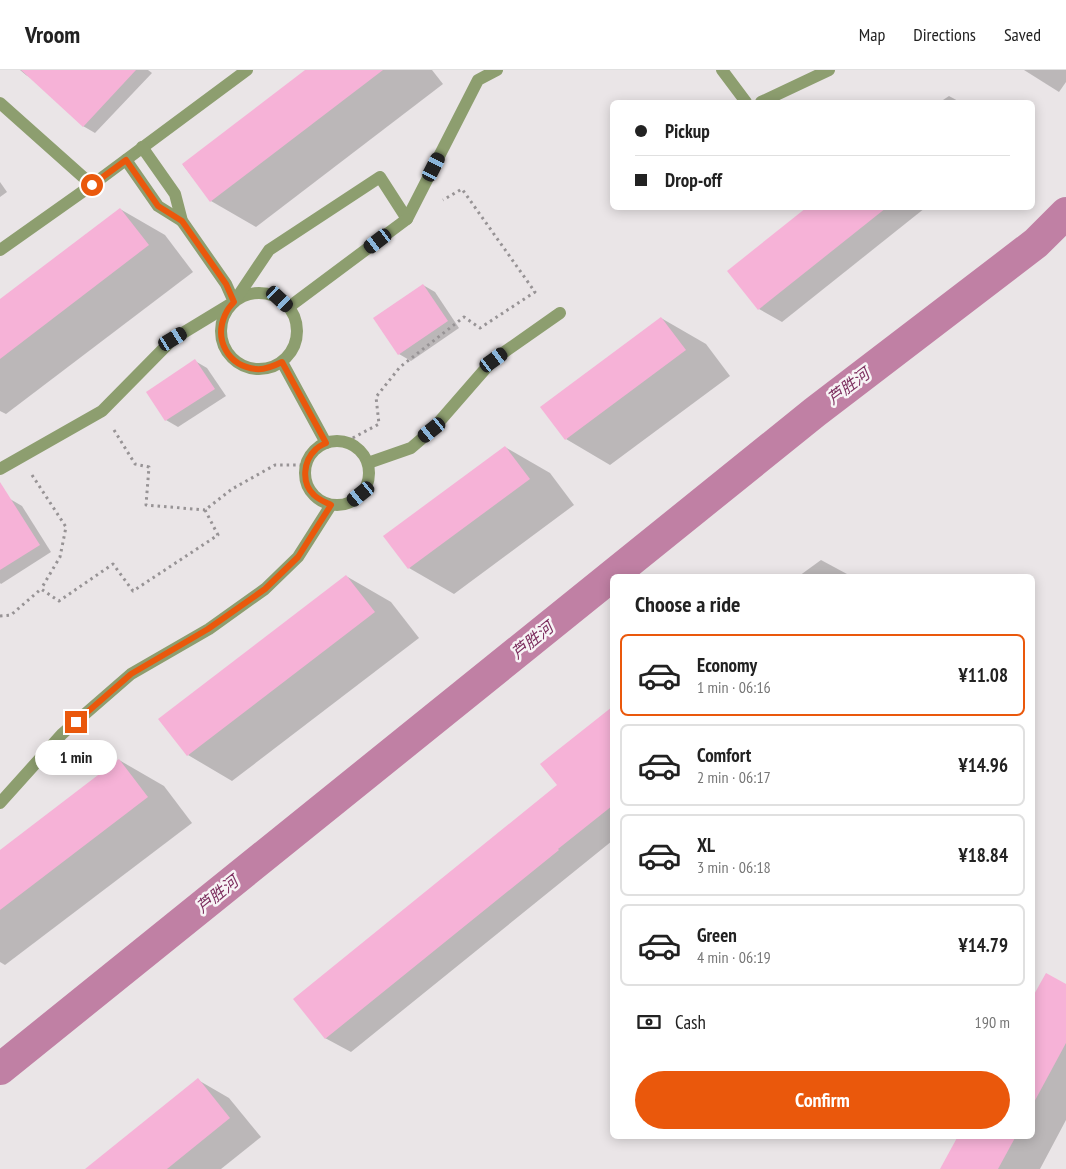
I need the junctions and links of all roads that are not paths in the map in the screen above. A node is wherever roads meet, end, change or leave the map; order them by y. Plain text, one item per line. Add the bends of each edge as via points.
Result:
1 (247, 70) edge
2 (497, 70) edge
3 (722, 70) edge
4 (828, 70) edge
5 (744, 100) edge
6 (765, 100) edge
7 (0, 102) edge
8 (142, 148) junction
9 (126, 160) junction
10 (92, 185) junction
11 (407, 219) junction
12 (182, 221) junction
13 (0, 250) edge
14 (234, 302) junction
15 (289, 307) junction
16 (560, 313) dead end
17 (282, 362) junction
18 (326, 443) junction
19 (368, 463) junction
20 (0, 469) edge
21 (331, 505) junction
22 (0, 804) edge

1 - 8 lane
2 - 11 lane via 478,80
3 - 5 lane
4 - 6 lane
7 - 10 lane
8 - 9 lane
8 - 12 lane via 174,194
9 - 10 lane
9 - 12 lane via 158,206
10 - 13 lane
11 - 14 lane via 380,177 268,250
11 - 15 lane
12 - 14 lane via 226,284
14 - 15 lane via 245,295 269,294
14 - 17 lane via 225,312 221,324 225,350 233,360 257,369 270,368
14 - 20 lane via 173,339 102,412
15 - 17 lane via 298,330 291,353
16 - 19 lane via 494,360 432,430 411,448
17 - 18 lane
18 - 19 lane via 336,440 356,446
18 - 21 lane via 310,456 305,475 313,494
19 - 21 lane via 368,485 361,494 353,501
21 - 22 lane via 298,557 265,589 208,629 131,674 62,734

